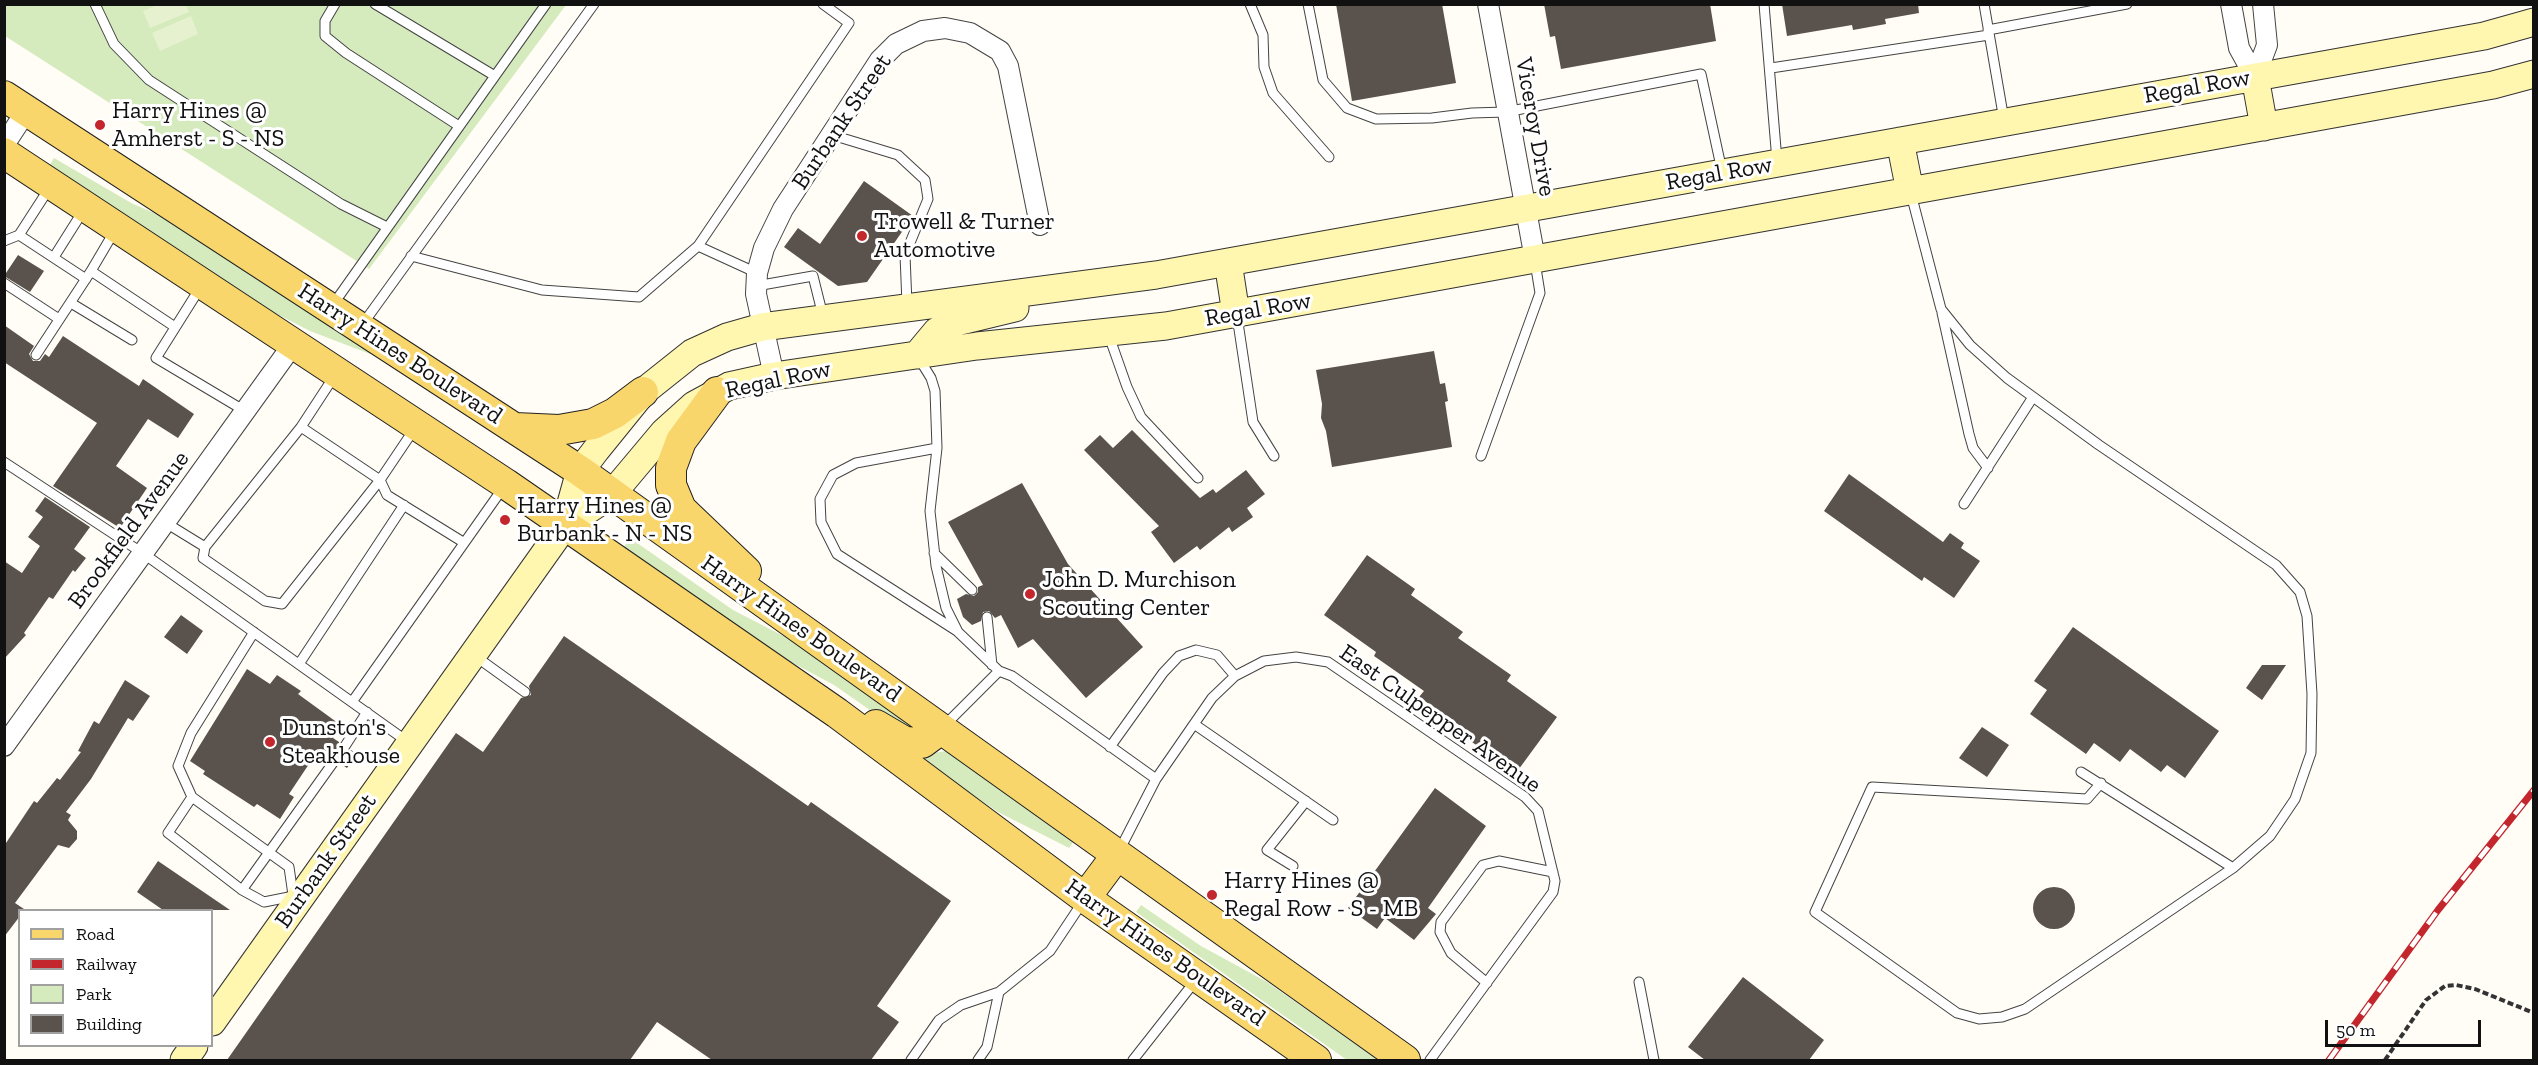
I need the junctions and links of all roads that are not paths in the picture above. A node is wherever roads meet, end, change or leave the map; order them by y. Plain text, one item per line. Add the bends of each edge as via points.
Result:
1 (95, 4) edge
2 (335, 4) edge
3 (375, 4) edge
4 (546, 4) edge
5 (594, 4) edge
6 (823, 4) edge
7 (1250, 4) edge
8 (1308, 4) edge
9 (1488, 4) edge
10 (1764, 4) edge
11 (1984, 4) edge
12 (2127, 4) edge
13 (2231, 4) edge
14 (2263, 4) edge
15 (2534, 22) edge
16 (1989, 32) junction
17 (1771, 68) junction
18 (2534, 74) edge
19 (495, 76) junction
20 (2255, 77) junction
21 (16, 103) edge
22 (1506, 112) junction
23 (2004, 122) junction
24 (459, 126) junction
25 (2264, 127) junction
26 (832, 135) junction
27 (1900, 141) junction
28 (4, 145) edge
29 (4, 153) edge
30 (1329, 157) dead end
31 (1777, 163) junction
32 (1722, 173) junction
33 (51, 184) junction
34 (1910, 191) junction
35 (86, 206) junction
36 (1524, 209) junction
37 (1040, 225) dead end
38 (117, 227) junction
39 (387, 227) junction
40 (19, 235) junction
41 (4, 241) edge
42 (698, 246) junction
43 (411, 256) junction
44 (54, 257) junction
45 (1534, 259) junction
46 (1228, 262) junction
47 (89, 275) junction
48 (756, 279) junction
49 (4, 283) edge
50 (203, 283) junction
51 (1050, 288) junction
52 (70, 303) junction
53 (907, 307) junction
54 (331, 308) junction
55 (1941, 309) junction
56 (1236, 314) junction
57 (59, 319) junction
58 (823, 319) junction
59 (175, 327) junction
60 (360, 327) junction
61 (762, 327) junction
62 (1108, 334) junction
63 (132, 340) dead end
64 (294, 343) junction
65 (36, 355) dead end
66 (917, 355) junction
67 (338, 371) junction
68 (774, 376) junction
69 (643, 392) junction
70 (717, 392) junction
71 (2033, 397) junction
72 (245, 411) junction
73 (418, 423) junction
74 (301, 427) junction
75 (510, 427) junction
76 (937, 448) junction
77 (1274, 456) dead end
78 (1481, 456) dead end
79 (4, 462) edge
80 (1988, 468) junction
81 (580, 471) junction
82 (1198, 478) dead end
83 (380, 480) junction
84 (506, 484) junction
85 (612, 494) junction
86 (1964, 504) dead end
87 (404, 505) junction
88 (166, 523) junction
89 (565, 525) junction
90 (463, 542) junction
91 (205, 547) junction
92 (934, 553) junction
93 (144, 554) junction
94 (972, 590) dead end
95 (987, 617) dead end
96 (792, 623) junction
97 (254, 632) junction
98 (958, 632) junction
99 (473, 655) junction
100 (299, 664) junction
101 (995, 668) junction
102 (1235, 676) junction
103 (525, 692) dead end
104 (352, 702) junction
105 (367, 712) junction
106 (837, 713) junction
107 (1194, 724) junction
108 (941, 729) junction
109 (410, 743) junction
110 (4, 746) edge
111 (345, 746) dead end
112 (1110, 747) junction
113 (335, 760) dead end
114 (2081, 772) dead end
115 (1156, 779) junction
116 (2102, 783) junction
117 (192, 796) junction
118 (1306, 801) junction
119 (1333, 820) dead end
120 (269, 854) junction
121 (1117, 855) junction
122 (1293, 866) dead end
123 (2233, 868) junction
124 (1553, 872) junction
125 (243, 890) junction
126 (296, 897) junction
127 (1085, 898) junction
128 (1198, 977) junction
129 (1639, 982) dead end
130 (1487, 983) junction
131 (999, 992) junction
132 (213, 1021) edge
133 (193, 1047) edge
134 (184, 1060) edge
135 (911, 1060) edge
136 (978, 1060) edge
137 (1133, 1060) edge
138 (1316, 1060) edge
139 (1405, 1060) edge
140 (1430, 1060) edge
141 (1654, 1060) edge

1 - 39 lane via 114,44 149,80 341,204
2 - 24 lane via 326,21 325,36
3 - 19 lane
4 - 19 lane
5 - 43 lane
6 - 42 lane via 849,23
7 - 30 lane via 1263,35 1264,67 1274,93
8 - 22 lane via 1323,81 1347,108 1376,119
9 - 22 street, Viceroy Drive
10 - 17 lane
11 - 16 lane
12 - 16 lane
13 - 20 street via 2239,48
14 - 20 street via 2267,45
15 - 20 main road, Regal Row via 2484,36
16 - 17 lane
16 - 23 lane
17 - 31 lane
18 - 25 main road, Regal Row
19 - 24 lane
20 - 23 main road, Regal Row
20 - 25 main road
21 - 28 street
21 - 54 main road, Harry Hines Boulevard
22 - 32 lane via 1701,74
22 - 36 street, Viceroy Drive
23 - 27 main road, Regal Row
24 - 39 lane
25 - 34 main road, Regal Row
26 - 37 street, Burbank Street via 880,60 896,44 923,31 945,28 970,33 1000,51 1008,66
26 - 48 street, Burbank Street via 783,209 764,248
26 - 53 lane via 898,155 925,180 928,199 905,255
27 - 31 main road, Regal Row
27 - 34 main road
29 - 33 main road, Harry Hines Boulevard
31 - 32 main road, Regal Row
32 - 36 main road, Regal Row
33 - 35 main road, Harry Hines Boulevard
33 - 40 lane
34 - 45 main road, Regal Row
34 - 55 lane
35 - 38 main road, Harry Hines Boulevard
35 - 44 lane
36 - 45 street, Viceroy Drive
36 - 46 main road, Regal Row
38 - 47 lane
38 - 50 main road, Harry Hines Boulevard
39 - 54 lane
40 - 41 lane
40 - 44 lane
42 - 43 lane via 639,297 542,290
42 - 48 lane
43 - 60 lane
44 - 47 lane
45 - 56 main road, Regal Row
45 - 78 lane via 1540,293
46 - 51 main road, Regal Row
46 - 56 main road
47 - 52 lane
47 - 59 lane
48 - 58 lane via 813,276
48 - 61 street, Burbank Street
49 - 57 lane
50 - 59 lane
50 - 64 main road, Harry Hines Boulevard
51 - 53 main road, Regal Row
51 - 66 main road via 1026,305 957,322 937,331
52 - 57 lane
52 - 63 lane
53 - 58 main road, Regal Row
54 - 60 main road, Harry Hines Boulevard
55 - 71 lane via 1970,345
55 - 80 lane via 1973,448
56 - 62 main road, Regal Row
56 - 77 lane via 1253,422
57 - 65 lane
58 - 61 main road, Regal Row
59 - 72 lane via 156,358
60 - 75 main road, Harry Hines Boulevard
61 - 68 street, Burbank Street
61 - 69 main road, Regal Row via 692,353
62 - 66 main road, Regal Row
62 - 82 lane via 1141,417
64 - 67 main road, Harry Hines Boulevard
64 - 72 street, Brookfield Avenue
66 - 68 main road, Regal Row
66 - 76 lane via 935,391
67 - 73 main road, Harry Hines Boulevard
67 - 74 lane
68 - 70 main road, Regal Row
69 - 75 main road via 592,424 559,430
69 - 81 main road, Regal Row
70 - 85 main road, Regal Row via 694,405 664,432
70 - 96 main road via 674,456 671,485 675,498 694,523 763,588
71 - 80 lane
71 - 123 lane via 2276,565 2300,592 2307,616 2311,753 2295,799 2270,836
72 - 88 street, Brookfield Avenue
73 - 83 lane
73 - 84 main road, Harry Hines Boulevard
74 - 83 lane
74 - 91 lane
75 - 81 main road, Harry Hines Boulevard
76 - 92 lane via 930,511
76 - 98 lane via 856,463 833,475 820,500 821,522 837,554
79 - 93 lane
80 - 86 lane
81 - 85 main road, Harry Hines Boulevard
81 - 89 main road, Regal Row
83 - 87 lane via 387,495
83 - 91 lane via 282,604 265,601 203,558
84 - 89 main road, Harry Hines Boulevard
84 - 90 lane
85 - 89 main road, Regal Row
85 - 96 main road, Harry Hines Boulevard
87 - 90 lane
87 - 100 lane
88 - 91 lane
88 - 93 street, Brookfield Avenue
89 - 99 main road, Burbank Street
89 - 106 main road, Harry Hines Boulevard
90 - 104 lane
92 - 94 lane
92 - 98 lane via 946,608
93 - 97 lane
93 - 110 street, Brookfield Avenue
95 - 101 lane
96 - 108 main road, Harry Hines Boulevard
97 - 100 lane
97 - 117 lane via 191,733 178,766
98 - 101 lane
99 - 103 lane
99 - 109 main road, Burbank Street
100 - 104 lane
101 - 108 lane
101 - 112 lane via 1012,676
102 - 107 lane, East Culpepper Avenue via 1212,698
102 - 112 lane via 1217,655 1196,650 1179,656
102 - 124 lane, East Culpepper Avenue via 1264,661 1296,657 1328,662 1525,797 1538,811
104 - 105 lane
105 - 109 lane
105 - 111 lane
106 - 108 main road via 864,717 905,742 922,743
106 - 127 main road, Harry Hines Boulevard
107 - 115 lane, East Culpepper Avenue
107 - 118 lane
108 - 121 main road, Harry Hines Boulevard
109 - 126 main road, Burbank Street
112 - 115 lane
113 - 120 lane
114 - 116 lane
115 - 121 lane, East Culpepper Avenue
116 - 123 lane
116 - 123 lane via 2087,799 1872,787 1815,912 1957,1013 1979,1019 2002,1017 2025,1009
117 - 120 lane
117 - 125 lane via 168,833
118 - 119 lane
118 - 122 lane via 1267,850
120 - 125 lane
120 - 126 lane via 289,867
121 - 127 main road
121 - 139 main road, Harry Hines Boulevard
124 - 130 lane, East Culpepper Avenue via 1553,892
124 - 130 lane via 1499,861 1483,865 1441,922 1440,932 1451,953
125 - 126 lane via 264,902
126 - 132 main road, Burbank Street
127 - 128 main road, Harry Hines Boulevard
127 - 131 lane via 1050,951
128 - 137 lane
128 - 138 main road, Harry Hines Boulevard
129 - 141 lane
130 - 140 lane, East Culpepper Avenue
131 - 135 lane via 961,1005 939,1020
131 - 136 lane via 987,1047
133 - 134 main road

